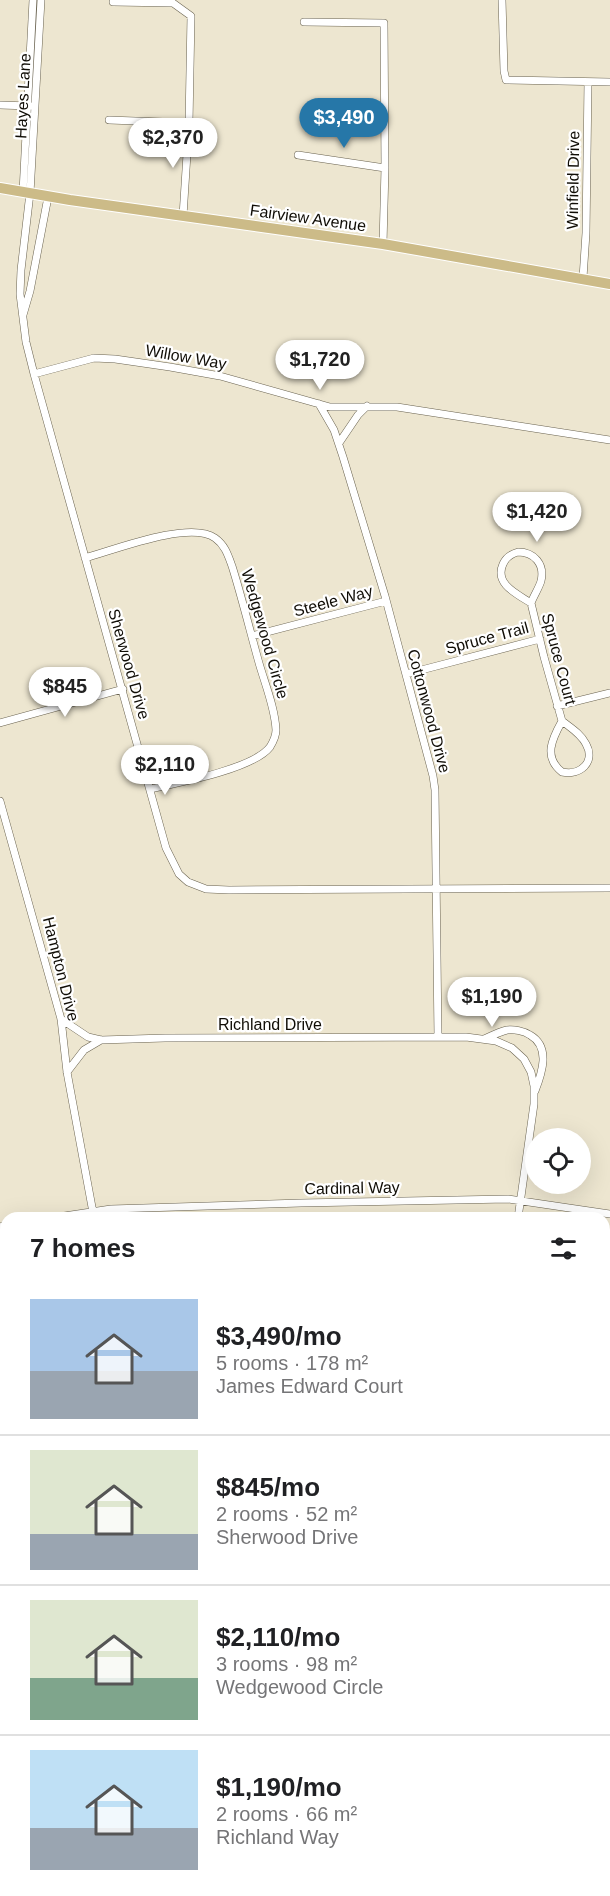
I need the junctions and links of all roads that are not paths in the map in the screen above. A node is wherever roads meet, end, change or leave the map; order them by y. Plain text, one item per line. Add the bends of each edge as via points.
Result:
1 (33, 0) edge
2 (41, 0) edge
3 (502, 0) edge
4 (113, 2) dead end
5 (304, 22) dead end
6 (588, 82) junction
7 (610, 82) edge
8 (0, 105) edge
9 (32, 106) junction
10 (109, 120) dead end
11 (189, 123) junction
12 (298, 154) dead end
13 (385, 168) junction
14 (0, 188) edge
15 (27, 193) junction
16 (48, 196) junction
17 (183, 216) junction
18 (383, 243) junction
19 (583, 278) junction
20 (610, 284) edge
21 (22, 317) junction
22 (34, 374) junction
23 (319, 404) junction
24 (367, 406) junction
25 (610, 440) edge
26 (339, 443) junction
27 (85, 558) junction
28 (386, 601) junction
29 (531, 603) junction
30 (252, 636) junction
31 (540, 639) junction
32 (406, 674) junction
33 (123, 689) junction
34 (610, 693) edge
35 (557, 706) junction
36 (562, 721) junction
37 (0, 723) edge
38 (150, 789) junction
39 (0, 801) edge
40 (437, 888) junction
41 (610, 888) edge
42 (61, 1019) junction
43 (438, 1037) junction
44 (484, 1039) junction
45 (101, 1041) junction
46 (67, 1072) junction
47 (534, 1094) junction
48 (521, 1200) junction
49 (94, 1212) edge
50 (108, 1212) edge
51 (519, 1212) edge
52 (597, 1212) edge

1 - 9 street, Hayes Lane
2 - 9 street, Hayes Lane
3 - 6 street via 505,79
4 - 11 street via 173,3 191,16
5 - 13 street via 384,23
6 - 7 street
6 - 19 street, Winfield Drive
8 - 9 street
9 - 15 street, Hayes Lane
10 - 11 street
11 - 17 street
12 - 13 street
13 - 18 street
14 - 15 main road, Fairview Avenue
15 - 16 main road, Fairview Avenue
15 - 21 street, Sherwood Drive
16 - 17 main road, Fairview Avenue
16 - 21 street, Sherwood Drive
17 - 18 main road, Fairview Avenue
18 - 19 main road, Fairview Avenue
19 - 20 main road, Fairview Avenue
21 - 22 street, Sherwood Drive
22 - 23 street, Willow Way via 94,358 115,360 220,376
22 - 27 street, Sherwood Drive
23 - 24 street, Willow Way
23 - 26 street, Cottonwood Drive
24 - 25 street, Willow Way via 396,407
24 - 26 street
26 - 28 street, Cottonwood Drive
27 - 30 street, Wedgewood Circle via 183,532 215,538 226,550
27 - 33 street, Sherwood Drive
28 - 30 street, Steele Way
28 - 32 street, Cottonwood Drive
29 - 29 street via 540,584 541,567 531,554 514,553 503,562 502,581
29 - 31 street, Spruce Court
30 - 38 street, Wedgewood Circle via 276,725 270,746 251,761
31 - 32 street, Spruce Trail
31 - 35 street, Spruce Court
32 - 40 street, Cottonwood Drive via 435,790
33 - 37 street
33 - 38 street, Sherwood Drive
34 - 35 street
35 - 36 street, Spruce Court
36 - 36 street via 550,745 551,756 562,772 576,773 588,762 589,750 578,733
38 - 40 street, Sherwood Drive via 170,858 179,874 196,886 229,890
39 - 42 street, Hampton Drive
40 - 41 street, Sherwood Drive
40 - 43 street, Cottonwood Drive
42 - 45 street, Richland Drive
42 - 46 street, Hampton Drive
43 - 44 street, Richland Drive
43 - 45 street, Richland Drive
44 - 47 street via 512,1048 526,1062
44 - 47 street via 507,1030 525,1032 536,1039 544,1060
45 - 46 street via 84,1050
46 - 49 street, Hampton Drive
47 - 48 street
48 - 50 street, Cardinal Way via 144,1207
48 - 51 street
48 - 52 street, Cardinal Way

